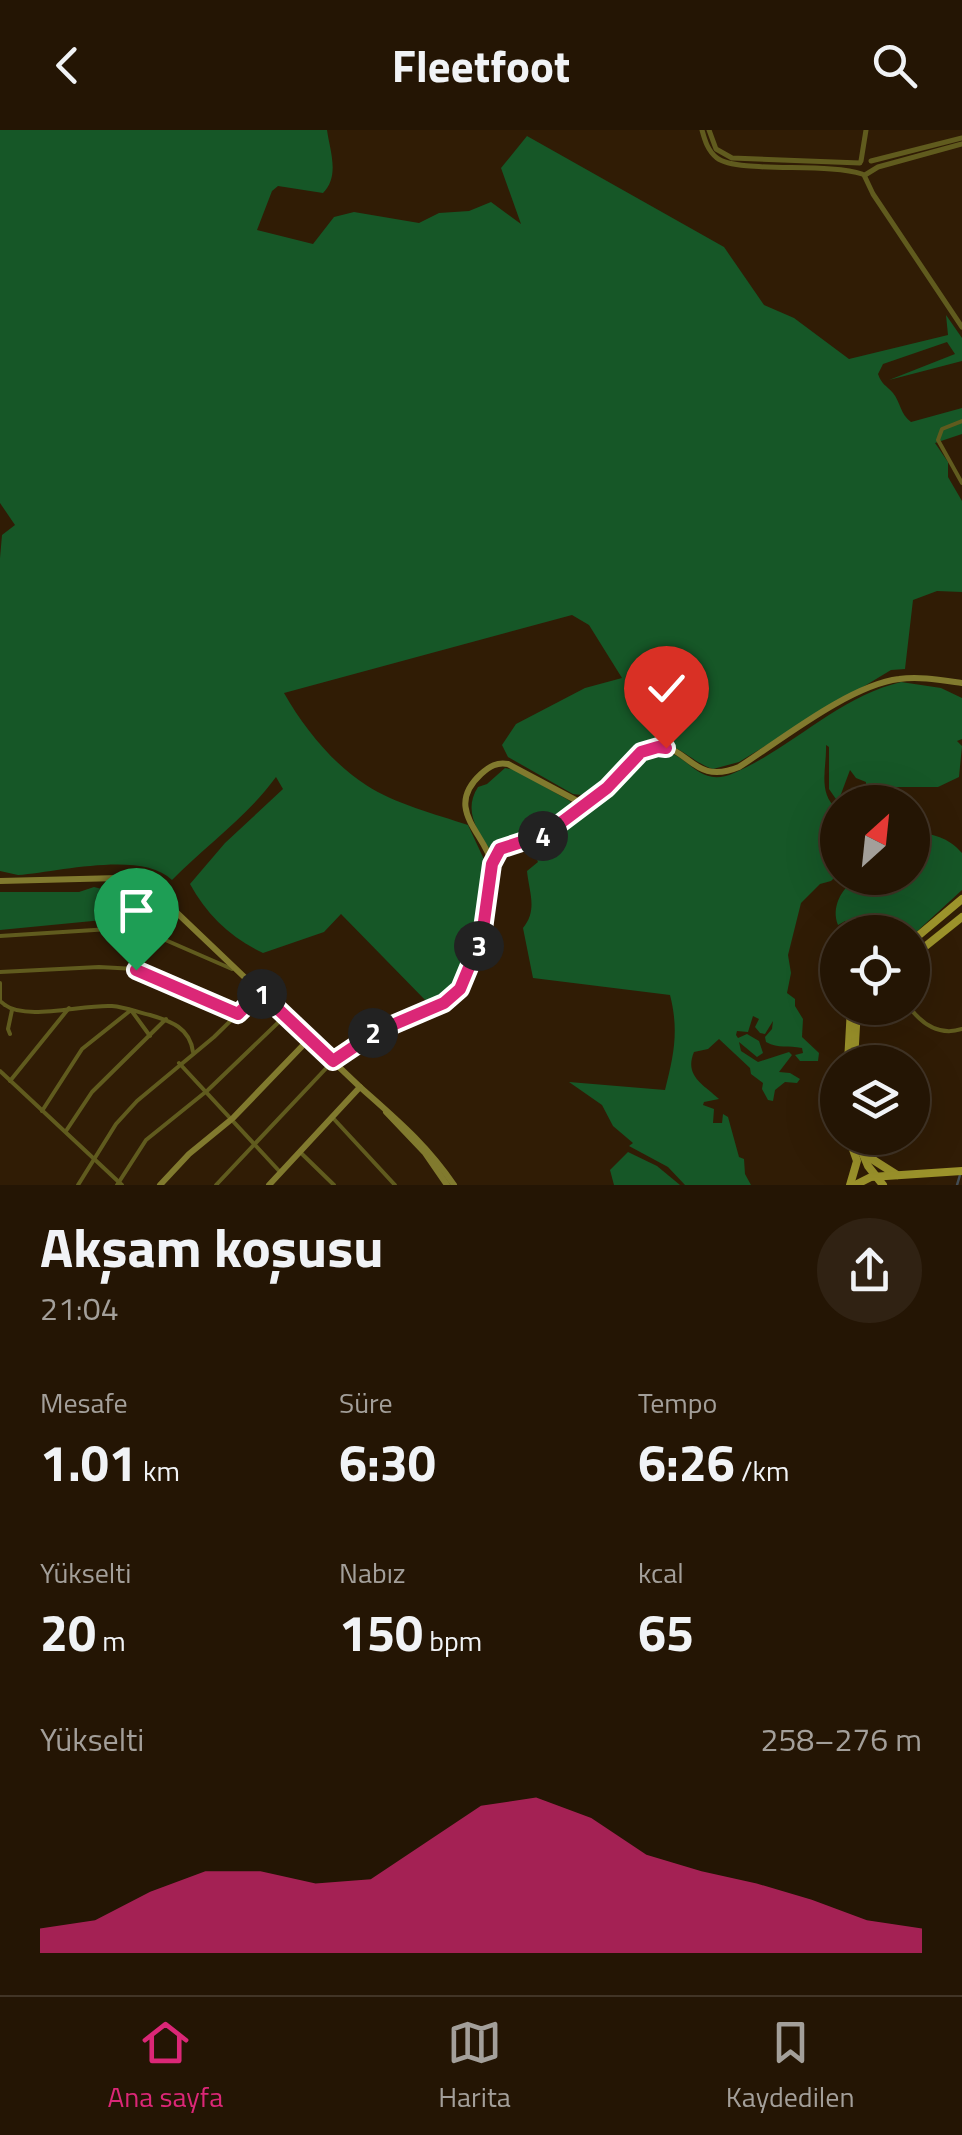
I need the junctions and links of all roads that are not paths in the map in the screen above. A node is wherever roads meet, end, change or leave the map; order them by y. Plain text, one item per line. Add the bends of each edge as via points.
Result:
1 (706, 130) edge
2 (866, 130) edge
3 (962, 141) edge
4 (865, 162) junction
5 (868, 173) junction
6 (962, 328) edge
7 (962, 421) edge
8 (962, 483) edge
9 (962, 683) edge
10 (583, 804) junction
11 (492, 864) junction
12 (0, 881) edge
13 (962, 899) edge
14 (962, 918) edge
15 (930, 926) edge
16 (0, 936) edge
17 (930, 943) edge
18 (0, 972) edge
19 (240, 974) junction
20 (0, 983) edge
21 (260, 992) junction
22 (5, 1006) junction
23 (69, 1008) junction
24 (12, 1010) junction
25 (131, 1010) junction
26 (0, 1012) edge
27 (238, 1014) junction
28 (286, 1016) junction
29 (166, 1020) junction
30 (930, 1025) edge
31 (962, 1029) edge
32 (10, 1034) dead end
33 (150, 1036) junction
34 (309, 1038) junction
35 (193, 1053) junction
36 (333, 1061) junction
37 (179, 1062) junction
38 (0, 1072) edge
39 (10, 1081) junction
40 (360, 1087) junction
41 (208, 1090) junction
42 (42, 1111) junction
43 (233, 1118) junction
44 (333, 1118) junction
45 (65, 1133) junction
46 (254, 1145) junction
47 (300, 1152) junction
48 (858, 1155) edge
49 (858, 1155) edge
50 (861, 1155) edge
51 (864, 1155) edge
52 (93, 1158) junction
53 (962, 1172) edge
54 (281, 1173) junction
55 (901, 1177) junction
56 (880, 1182) edge
57 (119, 1184) edge
58 (858, 1184) edge
59 (78, 1185) edge
60 (160, 1185) edge
61 (216, 1185) edge
62 (268, 1185) edge
63 (334, 1185) edge
64 (395, 1185) edge
65 (451, 1185) edge

1 - 4 street via 716,149 732,158
1 - 5 street via 710,150 726,163
2 - 4 street
3 - 4 street
3 - 5 street
4 - 5 street
4 - 5 street
5 - 6 street via 873,194
7 - 8 street via 942,429 938,440
9 - 10 main road via 909,678 877,684 722,773 708,772 675,751 650,748
10 - 11 main road via 546,834 506,845
10 - 11 main road via 515,766 490,767 470,789 467,812
11 - 36 main road via 482,936 460,989
12 - 19 main road via 119,878 144,885
13 - 15 main road
14 - 17 main road
16 - 19 street via 146,932
18 - 27 street via 136,970
19 - 21 main road
20 - 22 street
21 - 27 street
21 - 28 main road
22 - 24 street
22 - 26 street
23 - 24 street
23 - 25 street
23 - 39 street
24 - 32 street
25 - 29 street
25 - 33 street
25 - 42 street via 82,1049
27 - 35 street
28 - 34 main road
28 - 41 street
29 - 33 street
29 - 35 street via 191,1038
30 - 31 street
33 - 45 street via 92,1092
34 - 36 main road
34 - 43 main road
35 - 37 street
36 - 40 main road
36 - 46 street
37 - 41 street
37 - 52 street via 116,1124
38 - 39 street
39 - 42 street
40 - 44 main road
40 - 65 main road via 430,1150
41 - 43 street
41 - 57 street via 146,1140
42 - 45 street
43 - 46 street
43 - 60 main road
44 - 47 main road
44 - 64 street
45 - 52 street
46 - 54 street
46 - 61 street
47 - 54 main road
47 - 63 street
48 - 58 main road
49 - 58 main road
50 - 56 main road
51 - 55 main road
52 - 57 street
52 - 59 street
53 - 55 main road
54 - 62 main road
55 - 56 main road
56 - 58 main road

